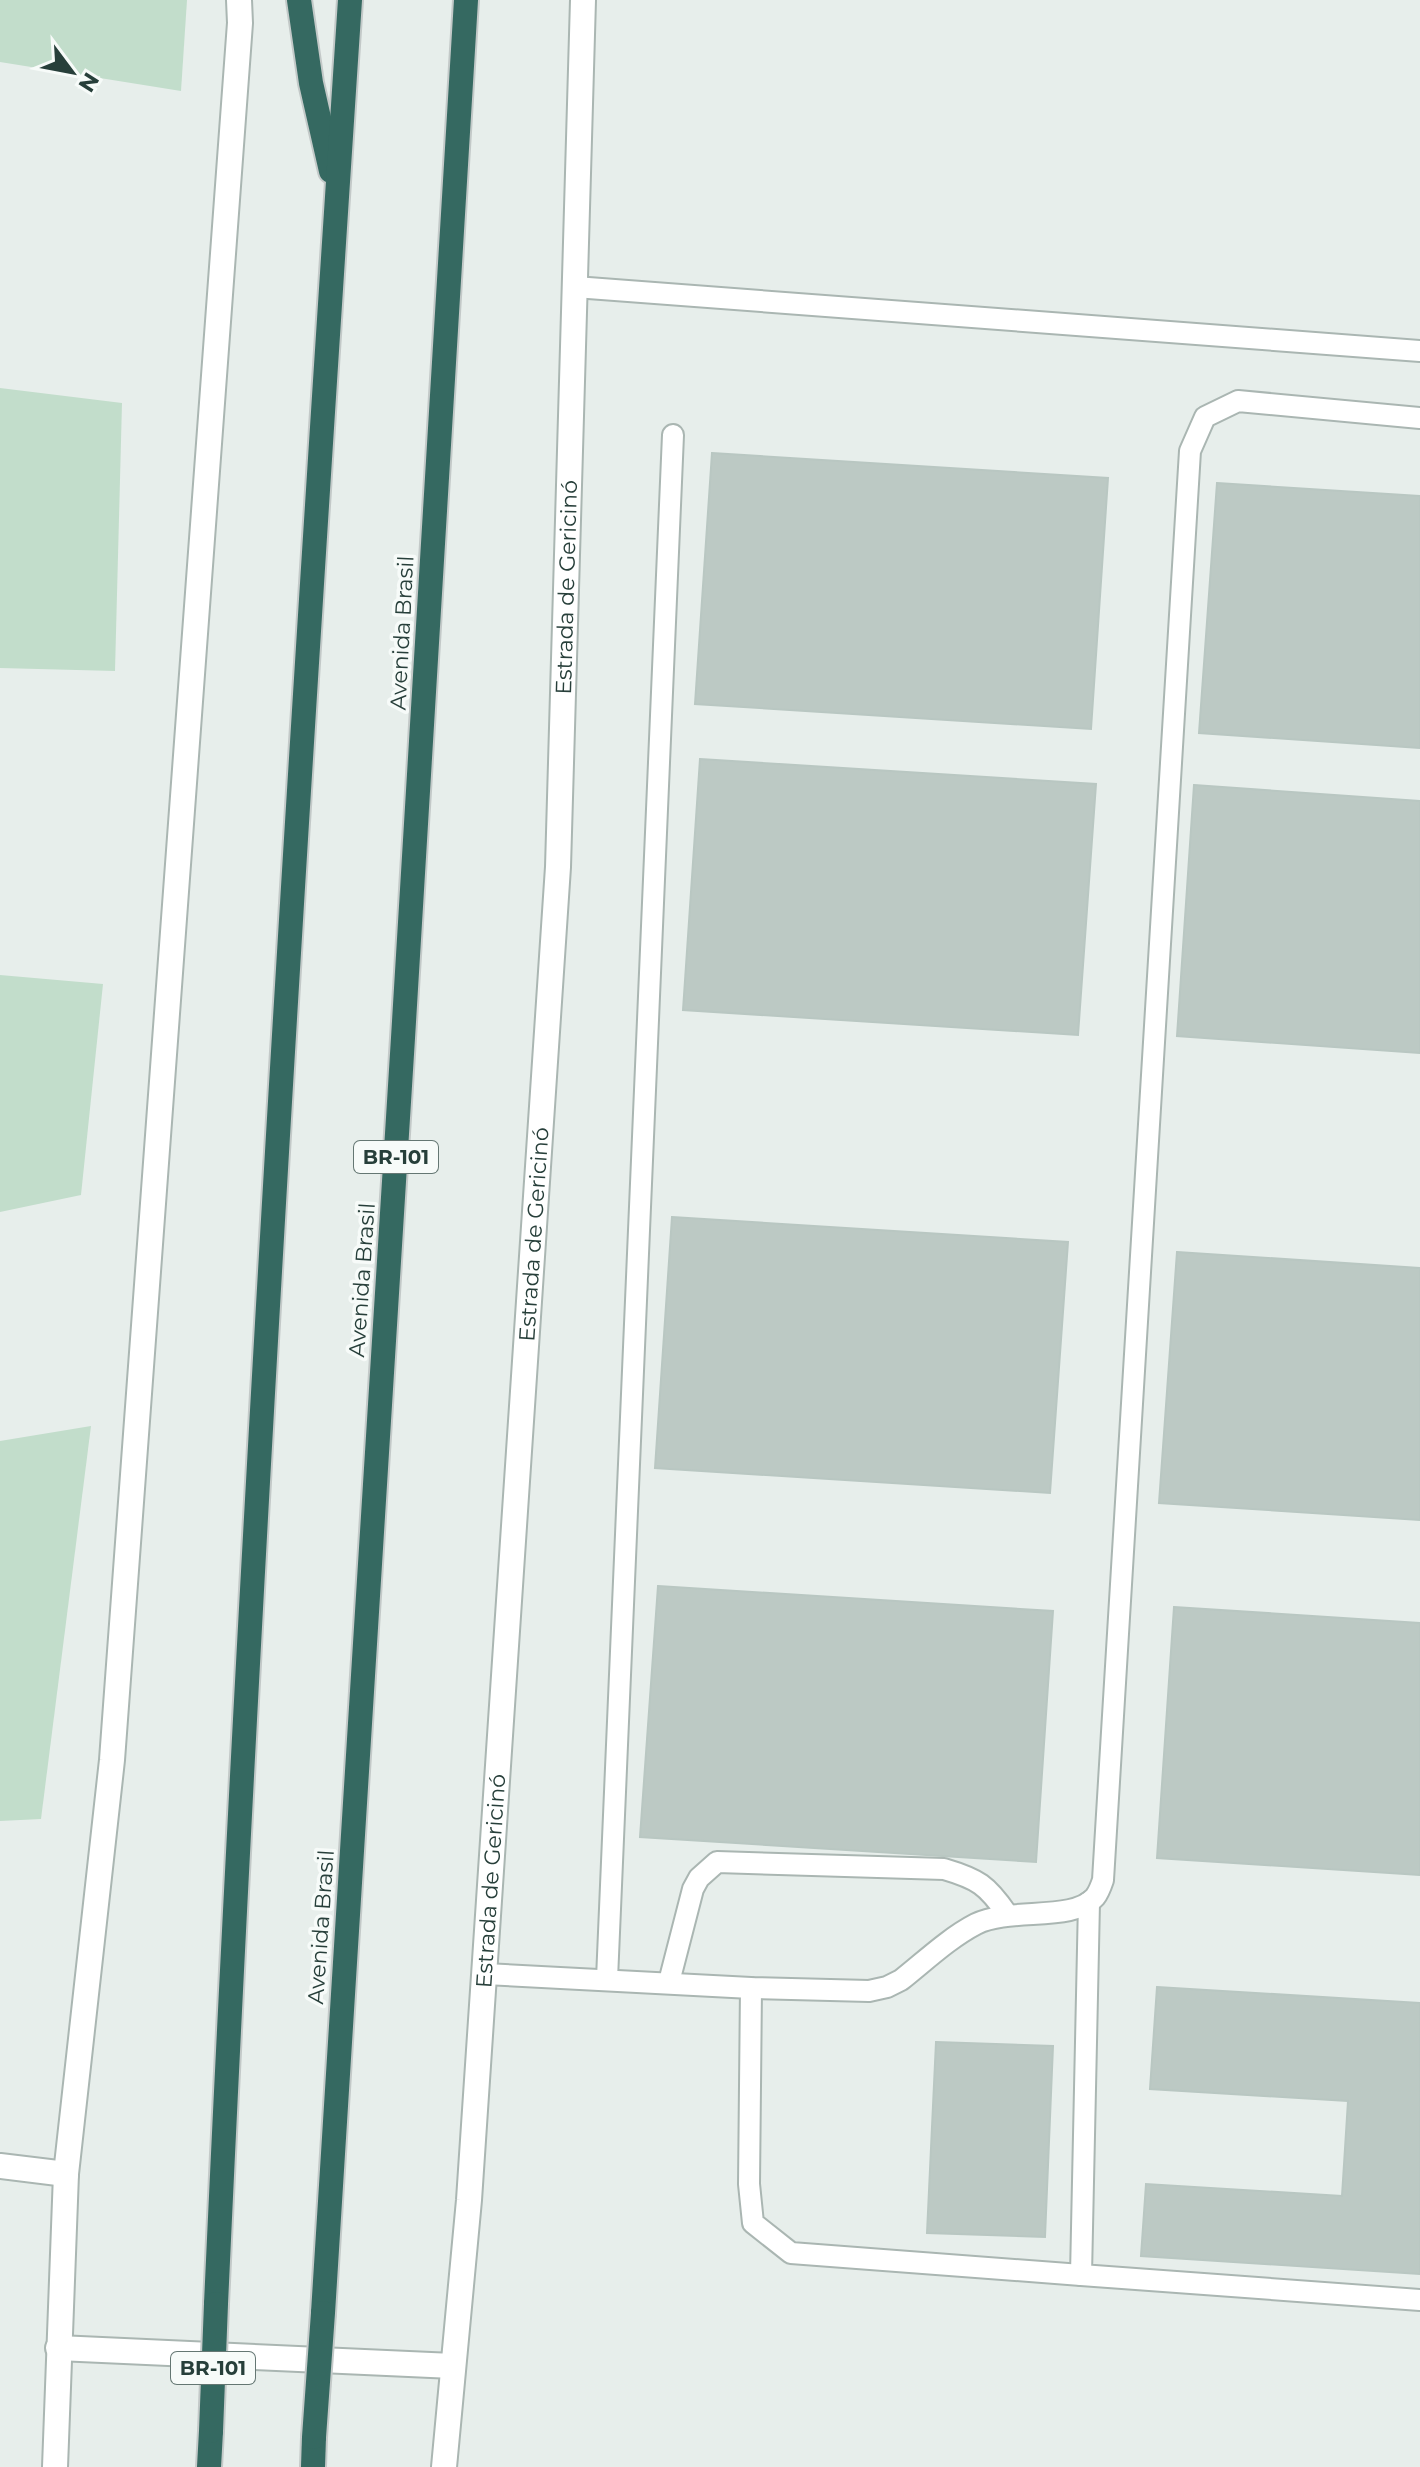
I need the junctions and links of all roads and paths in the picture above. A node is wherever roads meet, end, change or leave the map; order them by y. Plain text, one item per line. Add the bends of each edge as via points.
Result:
1 (239, 0) edge
2 (299, 0) edge
3 (350, 0) edge
4 (466, 0) edge
5 (583, 0) edge
6 (337, 197) junction
7 (575, 287) junction
8 (1420, 351) edge
9 (1420, 418) edge
10 (673, 435) dead end
11 (1089, 1902) junction
12 (1007, 1914) junction
13 (485, 1974) junction
14 (607, 1979) junction
15 (669, 1982) junction
16 (751, 1988) junction
17 (0, 2166) edge
18 (66, 2174) junction
19 (1081, 2275) junction
20 (1420, 2300) edge
21 (58, 2348) junction
22 (453, 2366) junction
23 (55, 2467) edge
24 (209, 2467) edge
25 (313, 2467) edge
26 (444, 2467) edge

1 - 18 street via 112,1760
2 - 6 highway
3 - 6 highway, BR-101
4 - 25 highway, Avenida Brasil / BR-101, bridge
5 - 7 street, Estrada de Gericinó
6 - 24 highway, BR-101, bridge via 233,1935
7 - 8 lane
7 - 13 street, Estrada de Gericinó via 558,867
9 - 11 lane via 1238,401 1205,417 1190,451 1103,1880
10 - 14 lane
11 - 12 lane via 1072,1911
11 - 19 lane
12 - 15 lane via 973,1877 944,1869 717,1862 693,1889
12 - 16 lane via 977,1924 887,1987
13 - 14 lane
13 - 22 street, Estrada de Gericinó
14 - 15 lane
15 - 16 lane
16 - 19 lane via 753,2223 791,2253
17 - 18 street
18 - 21 street
19 - 20 lane
21 - 22 street
21 - 23 street
22 - 26 street, Estrada de Gericinó

